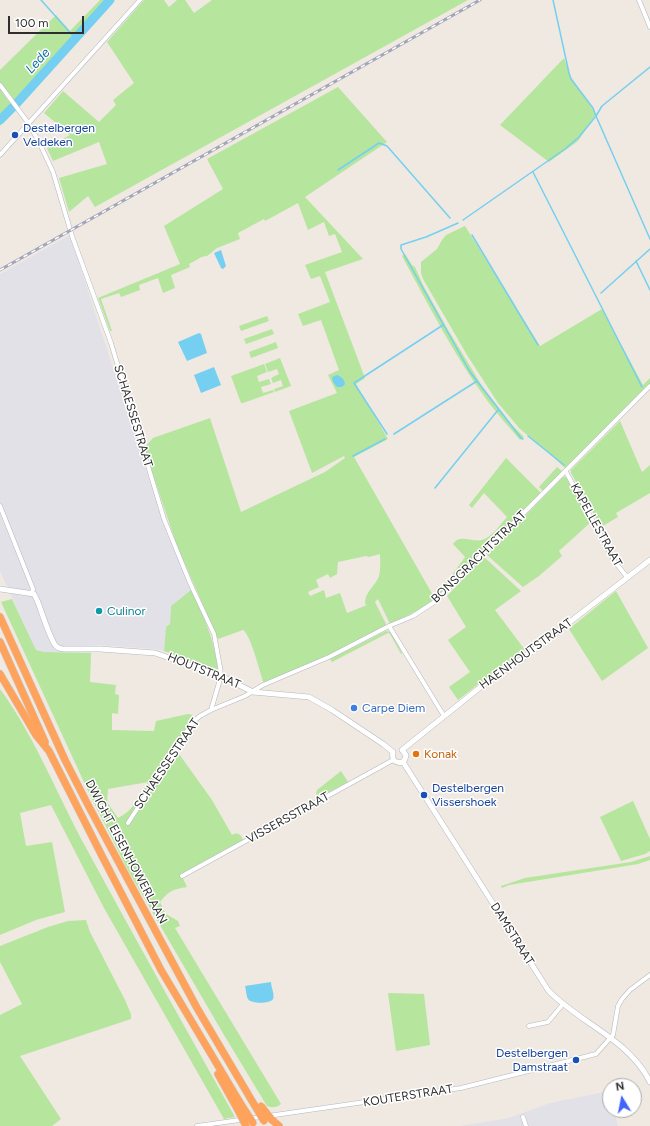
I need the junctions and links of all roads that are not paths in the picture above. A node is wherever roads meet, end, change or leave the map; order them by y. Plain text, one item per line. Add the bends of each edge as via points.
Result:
1 (140, 0) edge
2 (639, 0) edge
3 (650, 27) edge
4 (0, 85) edge
5 (29, 124) junction
6 (0, 155) edge
7 (650, 386) edge
8 (566, 472) junction
9 (0, 506) edge
10 (650, 560) edge
11 (627, 577) junction
12 (0, 589) edge
13 (32, 593) junction
14 (0, 617) edge
15 (389, 626) junction
16 (0, 642) edge
17 (0, 674) edge
18 (221, 676) junction
19 (253, 692) junction
20 (210, 710) junction
21 (444, 716) junction
22 (402, 750) junction
23 (49, 751) junction
24 (393, 752) junction
25 (393, 760) junction
26 (403, 762) junction
27 (128, 823) dead end
28 (182, 876) dead end
29 (650, 975) edge
30 (563, 1004) junction
31 (529, 1026) dead end
32 (610, 1038) junction
33 (650, 1082) edge
34 (240, 1108) junction
35 (523, 1117) dead end
36 (267, 1122) edge
37 (254, 1125) edge
38 (196, 1126) edge
39 (246, 1126) edge
40 (278, 1126) edge
41 (526, 1126) edge

1 - 5 street
2 - 3 street
4 - 5 street, SCHAESSESTRAAT
5 - 6 street
5 - 18 street, SCHAESSESTRAAT via 53,172 75,246 111,343 164,518 214,634
7 - 8 street, BONSGRACHTSTRAAT
8 - 11 street, KAPELLESTRAAT via 615,562
8 - 15 street, BONSGRACHTSTRAAT via 436,601 413,616
9 - 13 street, HOUTSTRAAT via 33,589
10 - 11 street, HAENHOUTSTRAAT
11 - 21 street, HAENHOUTSTRAAT
12 - 13 street
13 - 18 street, HOUTSTRAAT via 36,597 54,643 60,648 155,653
14 - 36 highway, DWIGHT EISENHOWERLAAN, bridge via 88,805 197,1008 246,1091 254,1095
15 - 19 street, BONSGRACHTSTRAAT
15 - 21 street
16 - 23 highway
17 - 23 highway via 36,735
18 - 19 street, HOUTSTRAAT
18 - 20 street, SCHAESSESTRAAT
19 - 20 street, SCHAESSESTRAAT
19 - 24 street, HOUTSTRAAT via 316,700
20 - 27 street, SCHAESSESTRAAT via 194,721
21 - 22 street, HAENHOUTSTRAAT
22 - 24 street via 397,749
22 - 26 street via 406,755
23 - 34 highway, DWIGHT EISENHOWERLAAN via 161,970 215,1060
24 - 25 street
25 - 26 street
25 - 28 street, VISSERSSTRAAT
26 - 30 street, DAMSTRAAT via 538,976
29 - 32 street via 622,999
30 - 31 street via 548,1022
30 - 32 street, DAMSTRAAT
32 - 33 street, DAMSTRAAT via 637,1061
32 - 38 street, KOUTERSTRAAT via 596,1054 466,1086
34 - 37 highway, bridge
34 - 39 highway, bridge
35 - 41 street
36 - 40 highway, DWIGHT EISENHOWERLAAN

